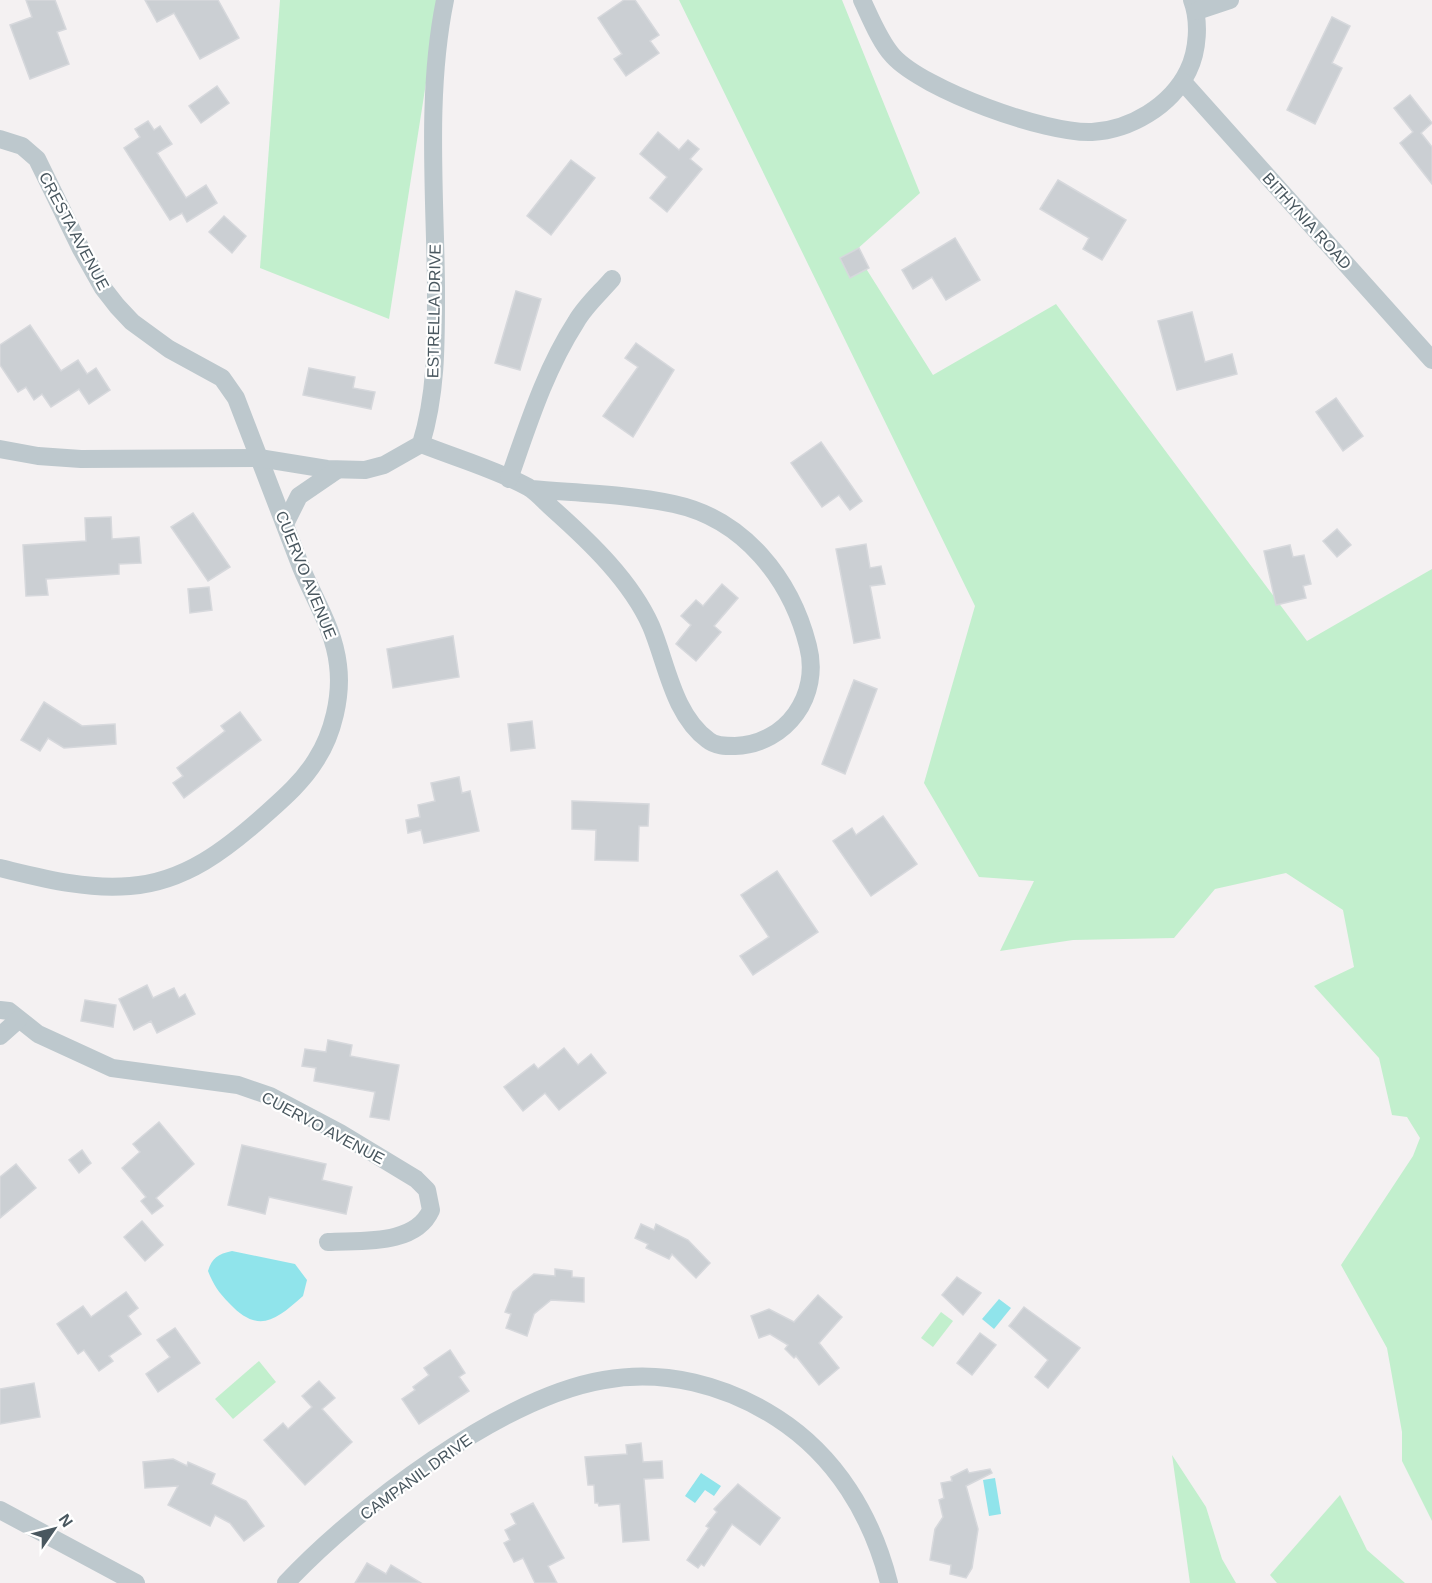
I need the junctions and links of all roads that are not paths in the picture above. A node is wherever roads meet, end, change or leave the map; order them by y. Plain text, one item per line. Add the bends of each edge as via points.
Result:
1 (445, 0) edge
2 (862, 0) edge
3 (1230, 0) edge
4 (1195, 5) edge
5 (1183, 82) junction
6 (0, 139) edge
7 (612, 279) dead end
8 (1432, 360) edge
9 (421, 444) junction
10 (0, 449) edge
11 (259, 458) junction
12 (337, 470) junction
13 (509, 479) junction
14 (531, 489) junction
15 (285, 524) junction
16 (0, 868) edge
17 (0, 1010) edge
18 (18, 1020) junction
19 (0, 1036) edge
20 (328, 1242) dead end
21 (0, 1510) edge
22 (136, 1583) edge
23 (286, 1583) edge
24 (889, 1583) edge

1 - 9 street, ESTRELLA DRIVE via 435,111 436,362 430,414
2 - 5 street via 893,56 934,85 1015,116 1063,129 1092,132 1132,123 1167,100
3 - 4 street
4 - 5 street via 1193,62
5 - 8 street, BITHYNIA ROAD
6 - 11 street, CRESTA AVENUE via 22,146 37,159 81,249 117,306 169,349 222,378 236,398
7 - 13 street via 577,320 555,359 537,397
9 - 12 street via 384,465
9 - 13 street
10 - 11 street via 81,459
11 - 12 street
11 - 15 street, CUERVO AVENUE
12 - 15 street via 299,495
13 - 14 street
14 - 14 street via 675,504 707,515 737,533 763,556 783,584 802,625 812,660 810,685 791,721 772,737 748,746 723,747 709,742 691,724 678,701 643,608 579,532
15 - 16 street, CUERVO AVENUE via 331,633 338,665 338,698 331,730 298,785 206,863 170,878 130,886 89,886
17 - 18 street, CUERVO AVENUE via 9,1011
18 - 19 street
18 - 20 street, CUERVO AVENUE via 46,1038 112,1068 238,1084 270,1096 340,1133 416,1179 427,1190 431,1210 416,1227 388,1238
21 - 22 street
23 - 24 street, CAMPANIL DRIVE via 377,1502 479,1431 558,1392 581,1384 629,1377 662,1377 703,1384 759,1407 789,1425 851,1491 879,1547

